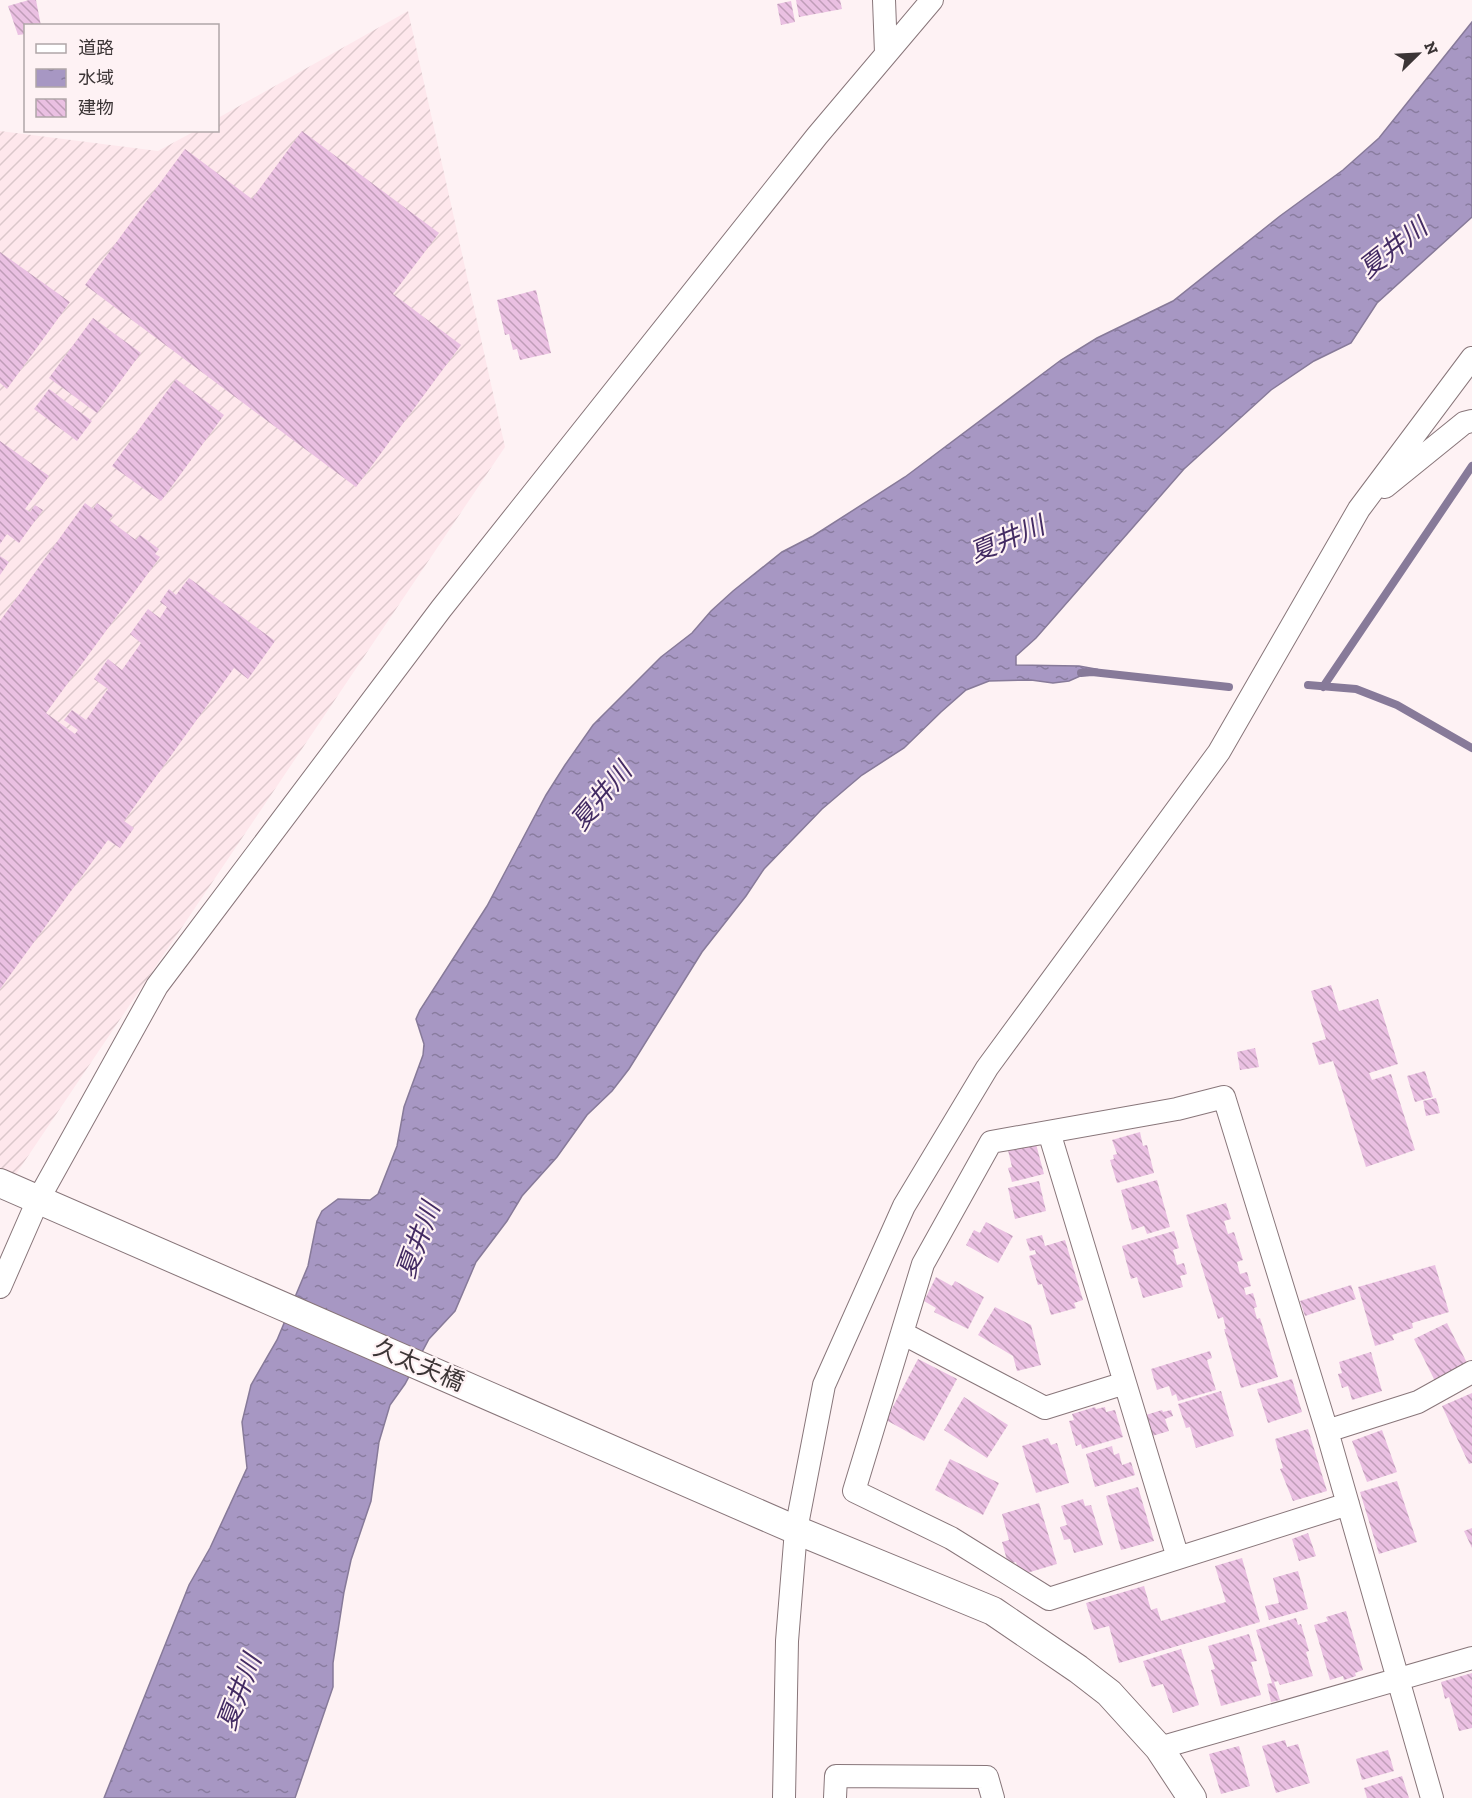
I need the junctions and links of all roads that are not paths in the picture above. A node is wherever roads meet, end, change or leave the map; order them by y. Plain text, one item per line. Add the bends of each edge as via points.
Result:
1 (884, 0) edge
2 (932, 0) edge
3 (886, 53) junction
4 (1472, 358) edge
5 (1472, 421) edge
6 (1359, 509) junction
7 (1049, 1132) junction
8 (0, 1183) edge
9 (45, 1203) junction
10 (0, 1287) edge
11 (902, 1333) junction
12 (1472, 1372) edge
13 (1125, 1383) junction
14 (1327, 1431) junction
15 (1348, 1504) junction
16 (791, 1527) junction
17 (1178, 1558) junction
18 (1472, 1658) edge
19 (1398, 1679) junction
20 (1159, 1748) junction
21 (784, 1798) edge
22 (835, 1798) edge
23 (993, 1798) edge
24 (1192, 1798) edge
25 (1432, 1798) edge

1 - 3 street
2 - 3 street
3 - 9 street via 441,609 157,986
4 - 6 street
5 - 6 street via 1464,423
6 - 16 street via 1219,752 987,1068 904,1206 824,1385
7 - 11 street via 991,1142 923,1264
7 - 13 street
7 - 14 street via 1224,1097
8 - 9 street, 久太夫橋
9 - 10 street
9 - 16 street, 久太夫橋
11 - 13 street via 1045,1408
11 - 17 street via 854,1491 951,1538 1049,1599
12 - 14 street via 1418,1402
13 - 17 street
14 - 15 street
15 - 17 street
15 - 19 street
16 - 20 street, 久太夫橋 via 993,1611 1109,1694
16 - 21 street
18 - 19 street
19 - 20 street
19 - 25 street
20 - 24 street, 久太夫橋
22 - 23 street via 836,1776 987,1777

